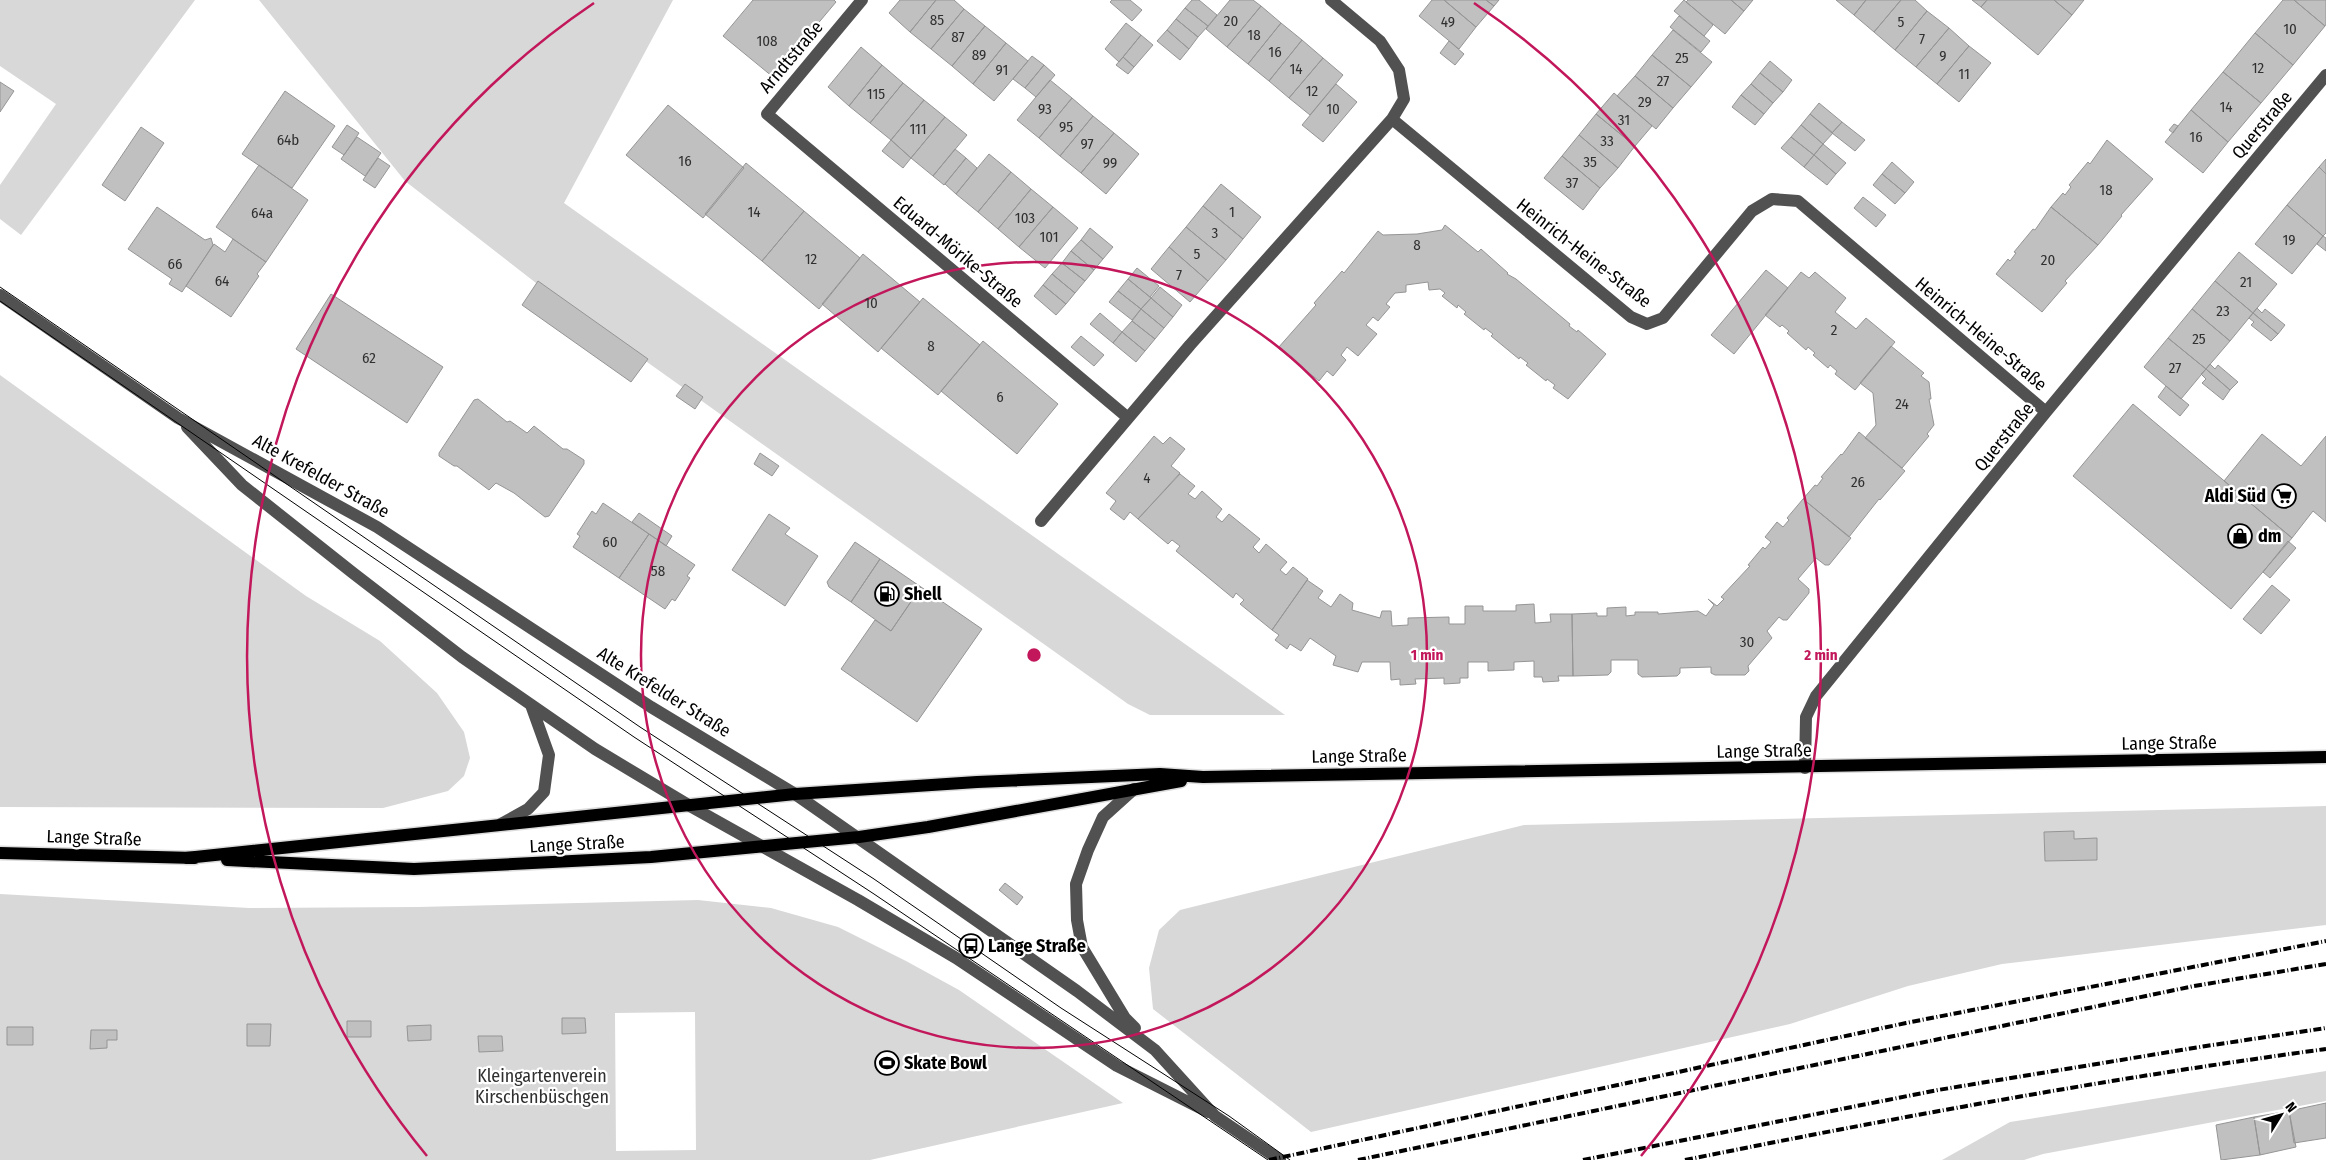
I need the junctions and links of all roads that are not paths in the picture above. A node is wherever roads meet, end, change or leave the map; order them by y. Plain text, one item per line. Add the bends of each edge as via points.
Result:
1 (862, 0) edge
2 (1331, 0) edge
3 (2326, 75) edge
4 (767, 114) joint
5 (1392, 119) junction
6 (0, 295) edge
7 (2046, 412) junction
8 (1127, 417) junction
9 (178, 418) junction
10 (1041, 521) dead end
11 (531, 705) junction
12 (2326, 757) edge
13 (1806, 768) junction
14 (1203, 777) junction
15 (1134, 789) junction
16 (795, 794) junction
17 (690, 806) junction
18 (501, 824) junction
19 (858, 837) junction
20 (764, 848) junction
21 (0, 853) edge
22 (186, 858) junction
23 (1155, 1050) junction
24 (1215, 1116) junction
25 (1280, 1160) edge

1 - 4 street, Arndtstraße
2 - 5 street via 1380,41 1398,70 1404,99
3 - 7 street, Querstraße
4 - 8 street, Eduard-Mörike-Straße
5 - 7 street, Heinrich-Heine-Straße via 1631,317 1647,324 1663,318 1752,211 1772,199 1798,201
5 - 8 street
6 - 9 street, Alte Krefelder Straße
7 - 13 street, Querstraße via 1816,696 1806,716
8 - 10 street
9 - 11 street via 242,485 446,645
9 - 16 street, Alte Krefelder Straße via 377,527 651,707
11 - 17 street via 629,771
11 - 18 street via 549,755 544,792 528,809
12 - 13 main road, Lange Straße
13 - 14 main road, Lange Straße
14 - 15 main road, Lange Straße
14 - 16 main road, Lange Straße via 1160,774
15 - 19 main road, Lange Straße
15 - 23 street via 1103,817 1088,850 1076,884 1077,920 1082,947 1099,976 1125,1018
16 - 17 main road, Lange Straße
16 - 19 street, Alte Krefelder Straße
17 - 18 main road, Lange Straße
17 - 20 street
18 - 22 main road, Lange Straße
19 - 20 main road, Lange Straße
19 - 23 street, Alte Krefelder Straße
20 - 22 main road, Lange Straße via 606,861 414,869
20 - 24 street via 956,958 1117,1066
21 - 22 main road, Lange Straße
23 - 24 street, Alte Krefelder Straße
24 - 25 street, Alte Krefelder Straße

